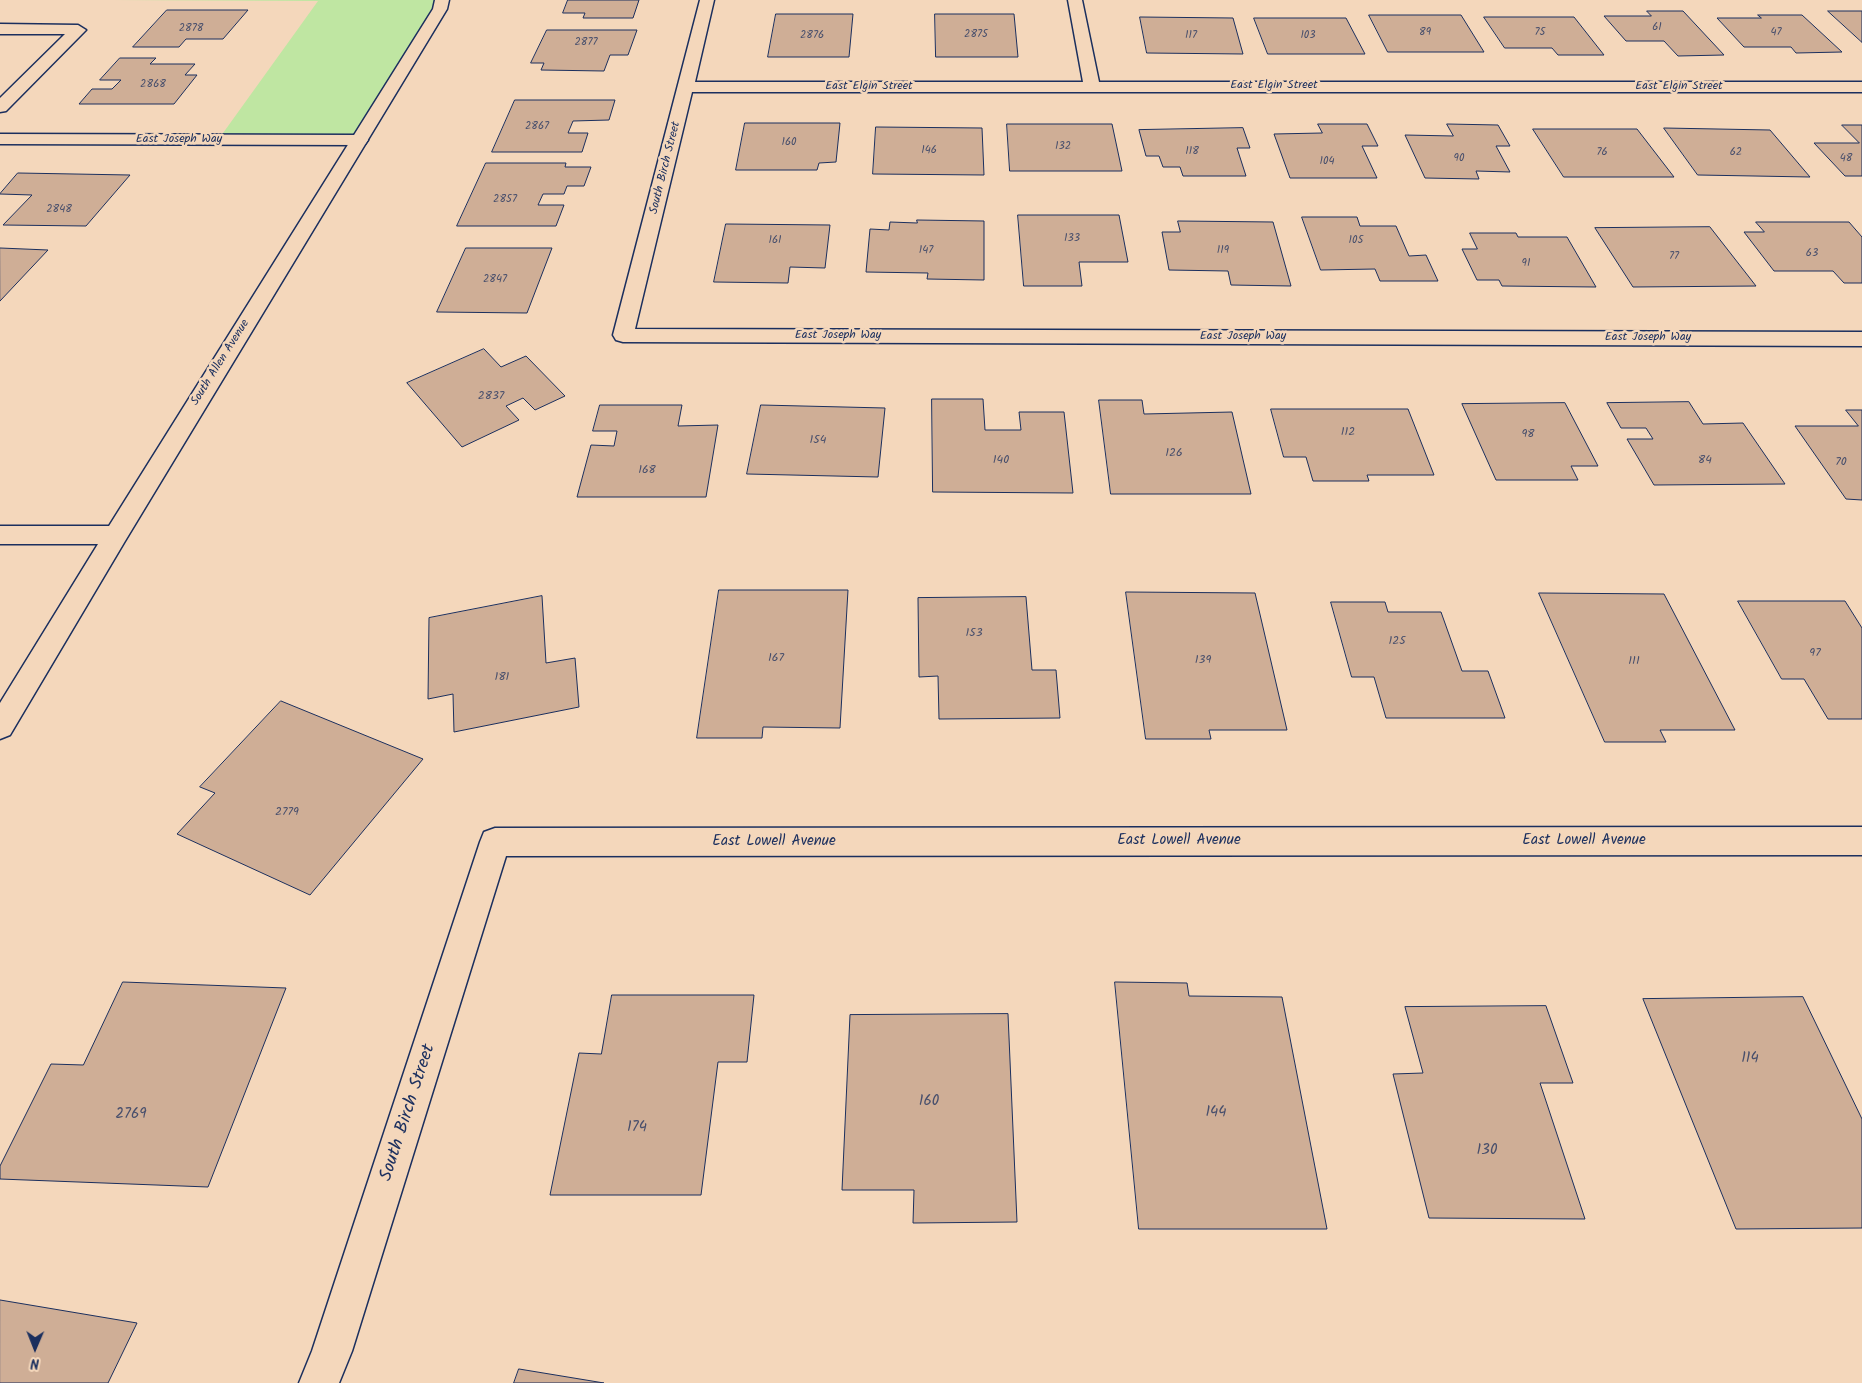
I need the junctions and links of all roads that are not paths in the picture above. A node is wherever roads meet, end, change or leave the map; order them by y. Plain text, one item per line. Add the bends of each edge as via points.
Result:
1 (442, 0) edge
2 (707, 0) edge
3 (1075, 0) edge
4 (0, 29) edge
5 (1092, 86) junction
6 (687, 87) junction
7 (1862, 87) edge
8 (0, 107) edge
9 (0, 139) edge
10 (359, 140) junction
11 (623, 335) joint
12 (1862, 339) edge
13 (0, 535) edge
14 (116, 535) junction
15 (0, 727) edge
16 (1862, 840) edge
17 (495, 842) joint
18 (319, 1383) edge

1 - 10 street, South Allen Avenue via 440,9
2 - 6 street, South Birch Street
3 - 5 street
4 - 8 street via 78,30
5 - 6 street, East Elgin Street
5 - 7 street, East Elgin Street
6 - 11 street, South Birch Street
9 - 10 street, East Joseph Way
10 - 14 street, South Allen Avenue
11 - 12 street, East Joseph Way
13 - 14 street
14 - 15 street, South Allen Avenue
16 - 17 street, East Lowell Avenue
17 - 18 street, South Birch Street

